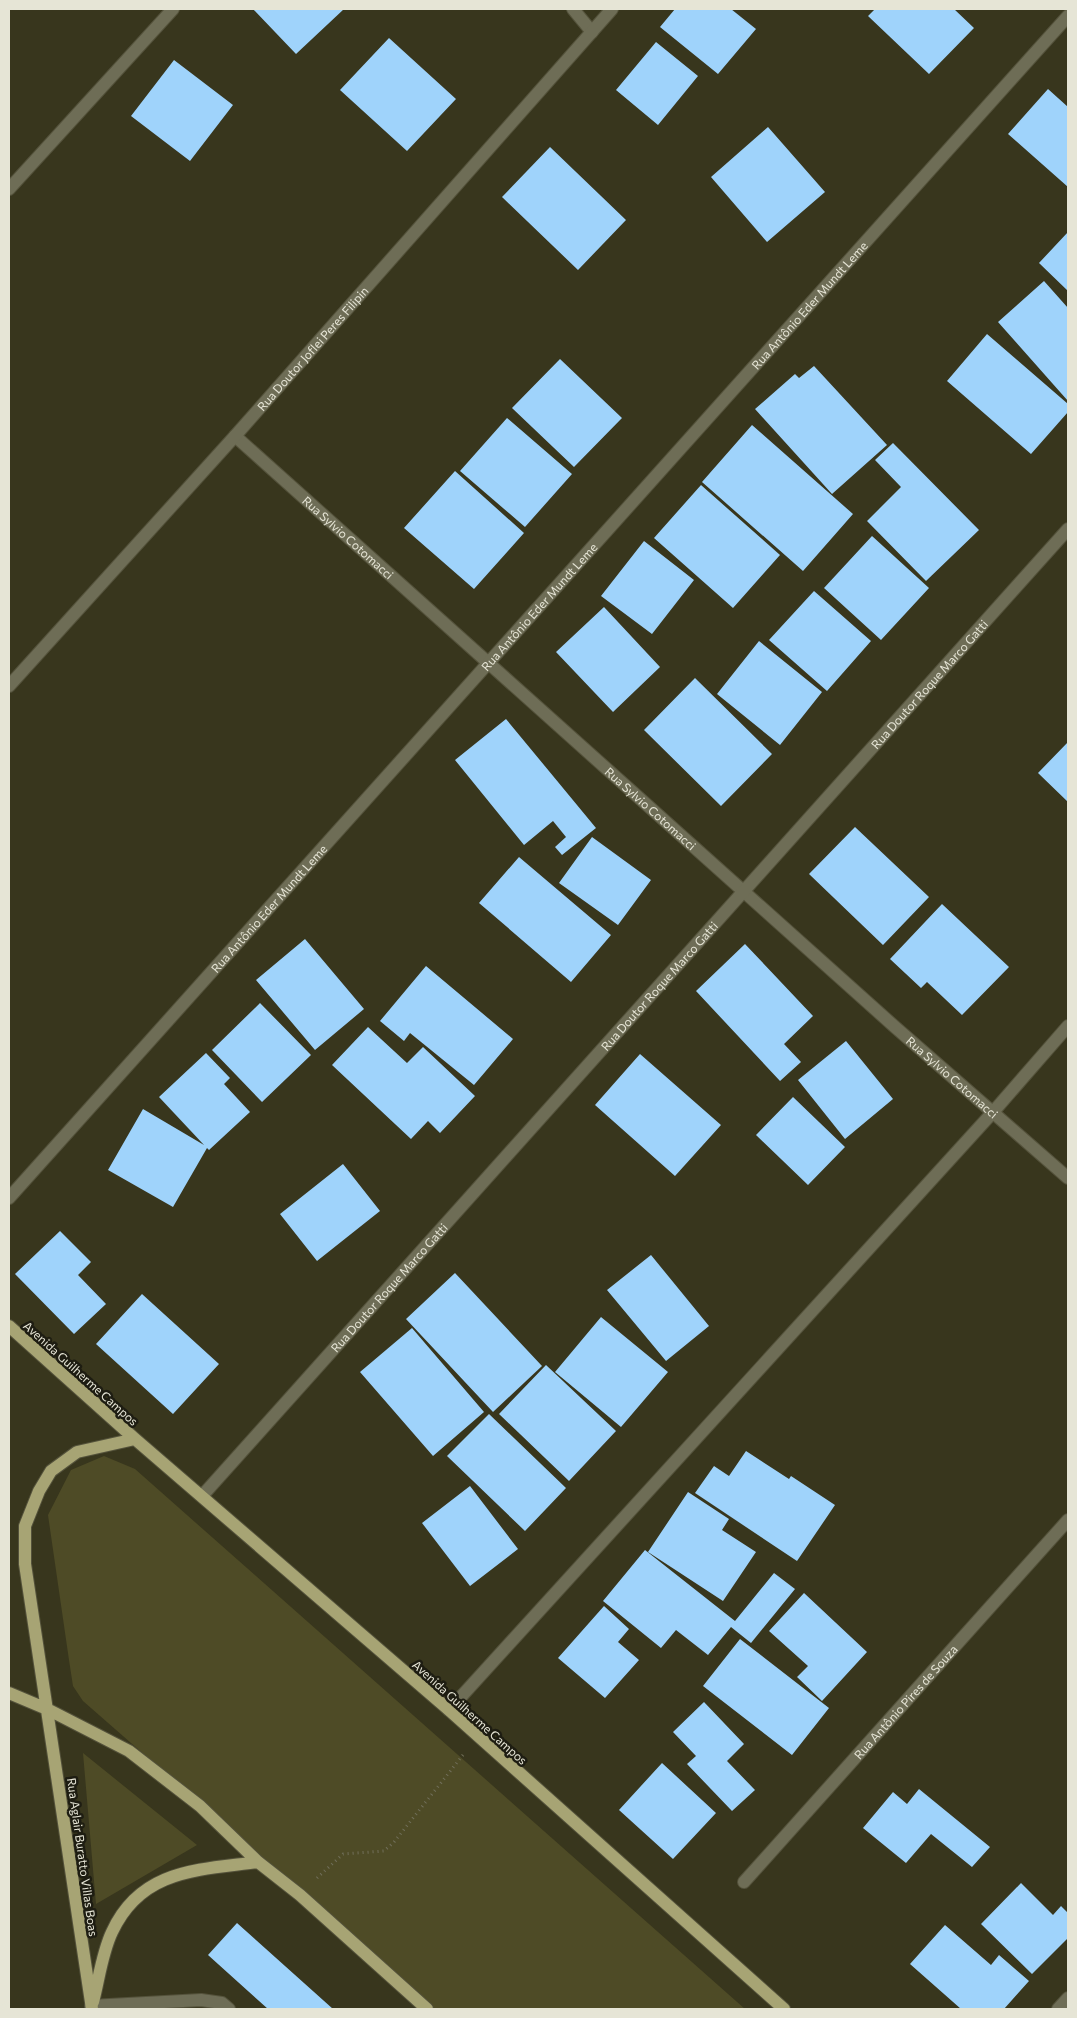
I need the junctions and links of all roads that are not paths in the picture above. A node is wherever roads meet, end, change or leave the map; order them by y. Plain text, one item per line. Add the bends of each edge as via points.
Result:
1 (173, 9) edge
2 (573, 9) edge
3 (612, 9) edge
4 (1068, 16) edge
5 (592, 32) junction
6 (9, 189) edge
7 (235, 436) junction
8 (1068, 529) edge
9 (489, 662) junction
10 (9, 686) edge
11 (744, 890) junction
12 (1068, 1026) edge
13 (994, 1111) junction
14 (1068, 1178) edge
15 (9, 1198) edge
16 (9, 1326) edge
17 (135, 1439) junction
18 (202, 1496) junction
19 (1068, 1520) edge
20 (9, 1693) edge
21 (47, 1709) junction
22 (448, 1710) junction
23 (258, 1862) junction
24 (744, 1882) dead end
25 (1068, 1998) edge
26 (91, 2008) edge
27 (229, 2009) edge
28 (427, 2009) edge
29 (784, 2009) edge
30 (1058, 2009) edge

1 - 6 street
2 - 5 street
3 - 5 street, Rua Doutor Joflei Peres Filipin
4 - 9 street, Rua Antônio Eder Mundt Leme
5 - 7 street, Rua Doutor Joflei Peres Filipin
7 - 9 street, Rua Sylvio Cotomacci
7 - 10 street, Rua Doutor Joflei Peres Filipin
8 - 11 street, Rua Doutor Roque Marco Gatti
9 - 11 street, Rua Sylvio Cotomacci
9 - 15 street, Rua Antônio Eder Mundt Leme
11 - 13 street, Rua Sylvio Cotomacci via 895,1027
11 - 18 street, Rua Doutor Roque Marco Gatti
12 - 13 street
13 - 14 street, Rua Sylvio Cotomacci
13 - 22 street
16 - 17 main road, Avenida Guilherme Campos
17 - 18 main road, Avenida Guilherme Campos
17 - 21 main road, Avenida Guilherme Campos via 77,1452 51,1471 25,1526 25,1564
18 - 22 main road, Avenida Guilherme Campos
19 - 24 street, Rua Antônio Pires de Souza
20 - 21 main road
21 - 23 main road via 129,1751 200,1806
21 - 26 main road, Rua Aglair Buratto Villas Boas
22 - 29 main road, Avenida Guilherme Campos
23 - 26 main road via 191,1871 156,1883 130,1901 112,1933
23 - 28 main road via 300,1895
25 - 30 street
26 - 27 street via 201,2000 222,2003

